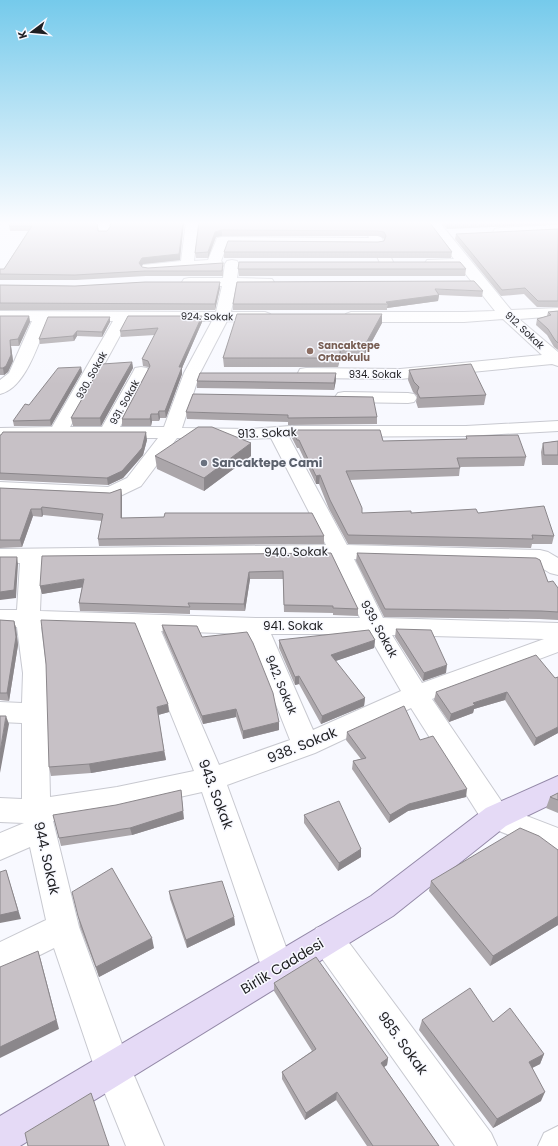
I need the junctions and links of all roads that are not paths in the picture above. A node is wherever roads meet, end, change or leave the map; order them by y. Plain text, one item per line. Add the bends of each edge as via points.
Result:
1 (233, 276) edge
2 (474, 276) edge
3 (461, 281) edge
4 (477, 281) junction
5 (177, 282) edge
6 (230, 282) junction
7 (277, 282) edge
8 (509, 307) junction
9 (558, 312) edge
10 (0, 316) edge
11 (42, 316) junction
12 (123, 317) junction
13 (222, 317) junction
14 (276, 317) edge
15 (339, 317) edge
16 (558, 341) edge
17 (538, 342) junction
18 (557, 360) edge
19 (141, 372) dead end
20 (291, 373) edge
21 (400, 374) junction
22 (0, 389) edge
23 (330, 397) edge
24 (413, 415) junction
25 (558, 426) edge
26 (108, 432) junction
27 (278, 432) junction
28 (1, 434) edge
29 (58, 434) junction
30 (171, 434) junction
31 (0, 488) edge
32 (340, 552) junction
33 (31, 555) junction
34 (0, 556) edge
35 (558, 568) edge
36 (14, 618) edge
37 (146, 623) junction
38 (256, 626) junction
39 (375, 626) junction
40 (558, 631) edge
41 (558, 643) edge
42 (416, 695) junction
43 (0, 712) edge
44 (35, 714) junction
45 (306, 745) junction
46 (211, 779) junction
47 (558, 788) edge
48 (0, 810) edge
49 (496, 818) junction
50 (38, 820) junction
51 (558, 841) edge
52 (0, 847) edge
53 (63, 928) junction
54 (327, 939) junction
55 (0, 959) edge
56 (278, 969) junction
57 (113, 1069) junction
58 (0, 1137) edge
59 (145, 1146) edge
60 (478, 1146) edge

1 - 6 street
2 - 4 street, 912. Sokak
3 - 4 street
4 - 8 street, 912. Sokak via 496,302
5 - 6 street
6 - 7 street
6 - 13 street
8 - 9 street
8 - 15 street via 464,317
8 - 17 street, 912. Sokak
10 - 11 street, 924. Sokak
11 - 12 street, 924. Sokak
11 - 22 street via 16,375
12 - 13 street, 924. Sokak
12 - 29 street, 930. Sokak
13 - 14 street, 924. Sokak
13 - 30 street via 194,394
16 - 17 street
17 - 18 street, 912. Sokak
18 - 21 street, 934. Sokak
19 - 26 street, 931. Sokak
20 - 21 street, 934. Sokak
21 - 24 street
23 - 24 street
24 - 25 street, 913. Sokak
24 - 27 street, 913. Sokak
26 - 29 street, 913. Sokak
26 - 30 street, 913. Sokak
27 - 30 street, 913. Sokak
27 - 32 street, 939. Sokak
28 - 29 street, 913. Sokak
30 - 31 street via 134,482 111,493
32 - 33 street, 940. Sokak
32 - 35 street, 940. Sokak via 540,557
32 - 39 street, 939. Sokak
33 - 34 street, 940. Sokak
33 - 36 street, 944. Sokak
36 - 37 street, 941. Sokak
36 - 44 street, 944. Sokak via 35,673
37 - 38 street, 941. Sokak
37 - 46 street, 943. Sokak
38 - 39 street, 941. Sokak
38 - 45 street, 942. Sokak
39 - 40 street, 941. Sokak
39 - 42 street, 939. Sokak
41 - 42 street, 938. Sokak
42 - 45 street, 938. Sokak
42 - 49 street, 939. Sokak
43 - 44 street
44 - 50 street, 944. Sokak
45 - 46 street, 938. Sokak
46 - 50 street, 938. Sokak via 117,799
46 - 56 street, 943. Sokak
47 - 49 main road, Birlik Caddesi
48 - 50 street
49 - 51 street
49 - 54 main road, Birlik Caddesi via 382,906
50 - 52 street
50 - 53 street, 944. Sokak
53 - 55 street
53 - 57 street, 944. Sokak
54 - 56 main road, Birlik Caddesi
54 - 60 street, 985. Sokak
56 - 57 main road, Birlik Caddesi
57 - 58 main road, Birlik Caddesi
57 - 59 street, 944. Sokak

